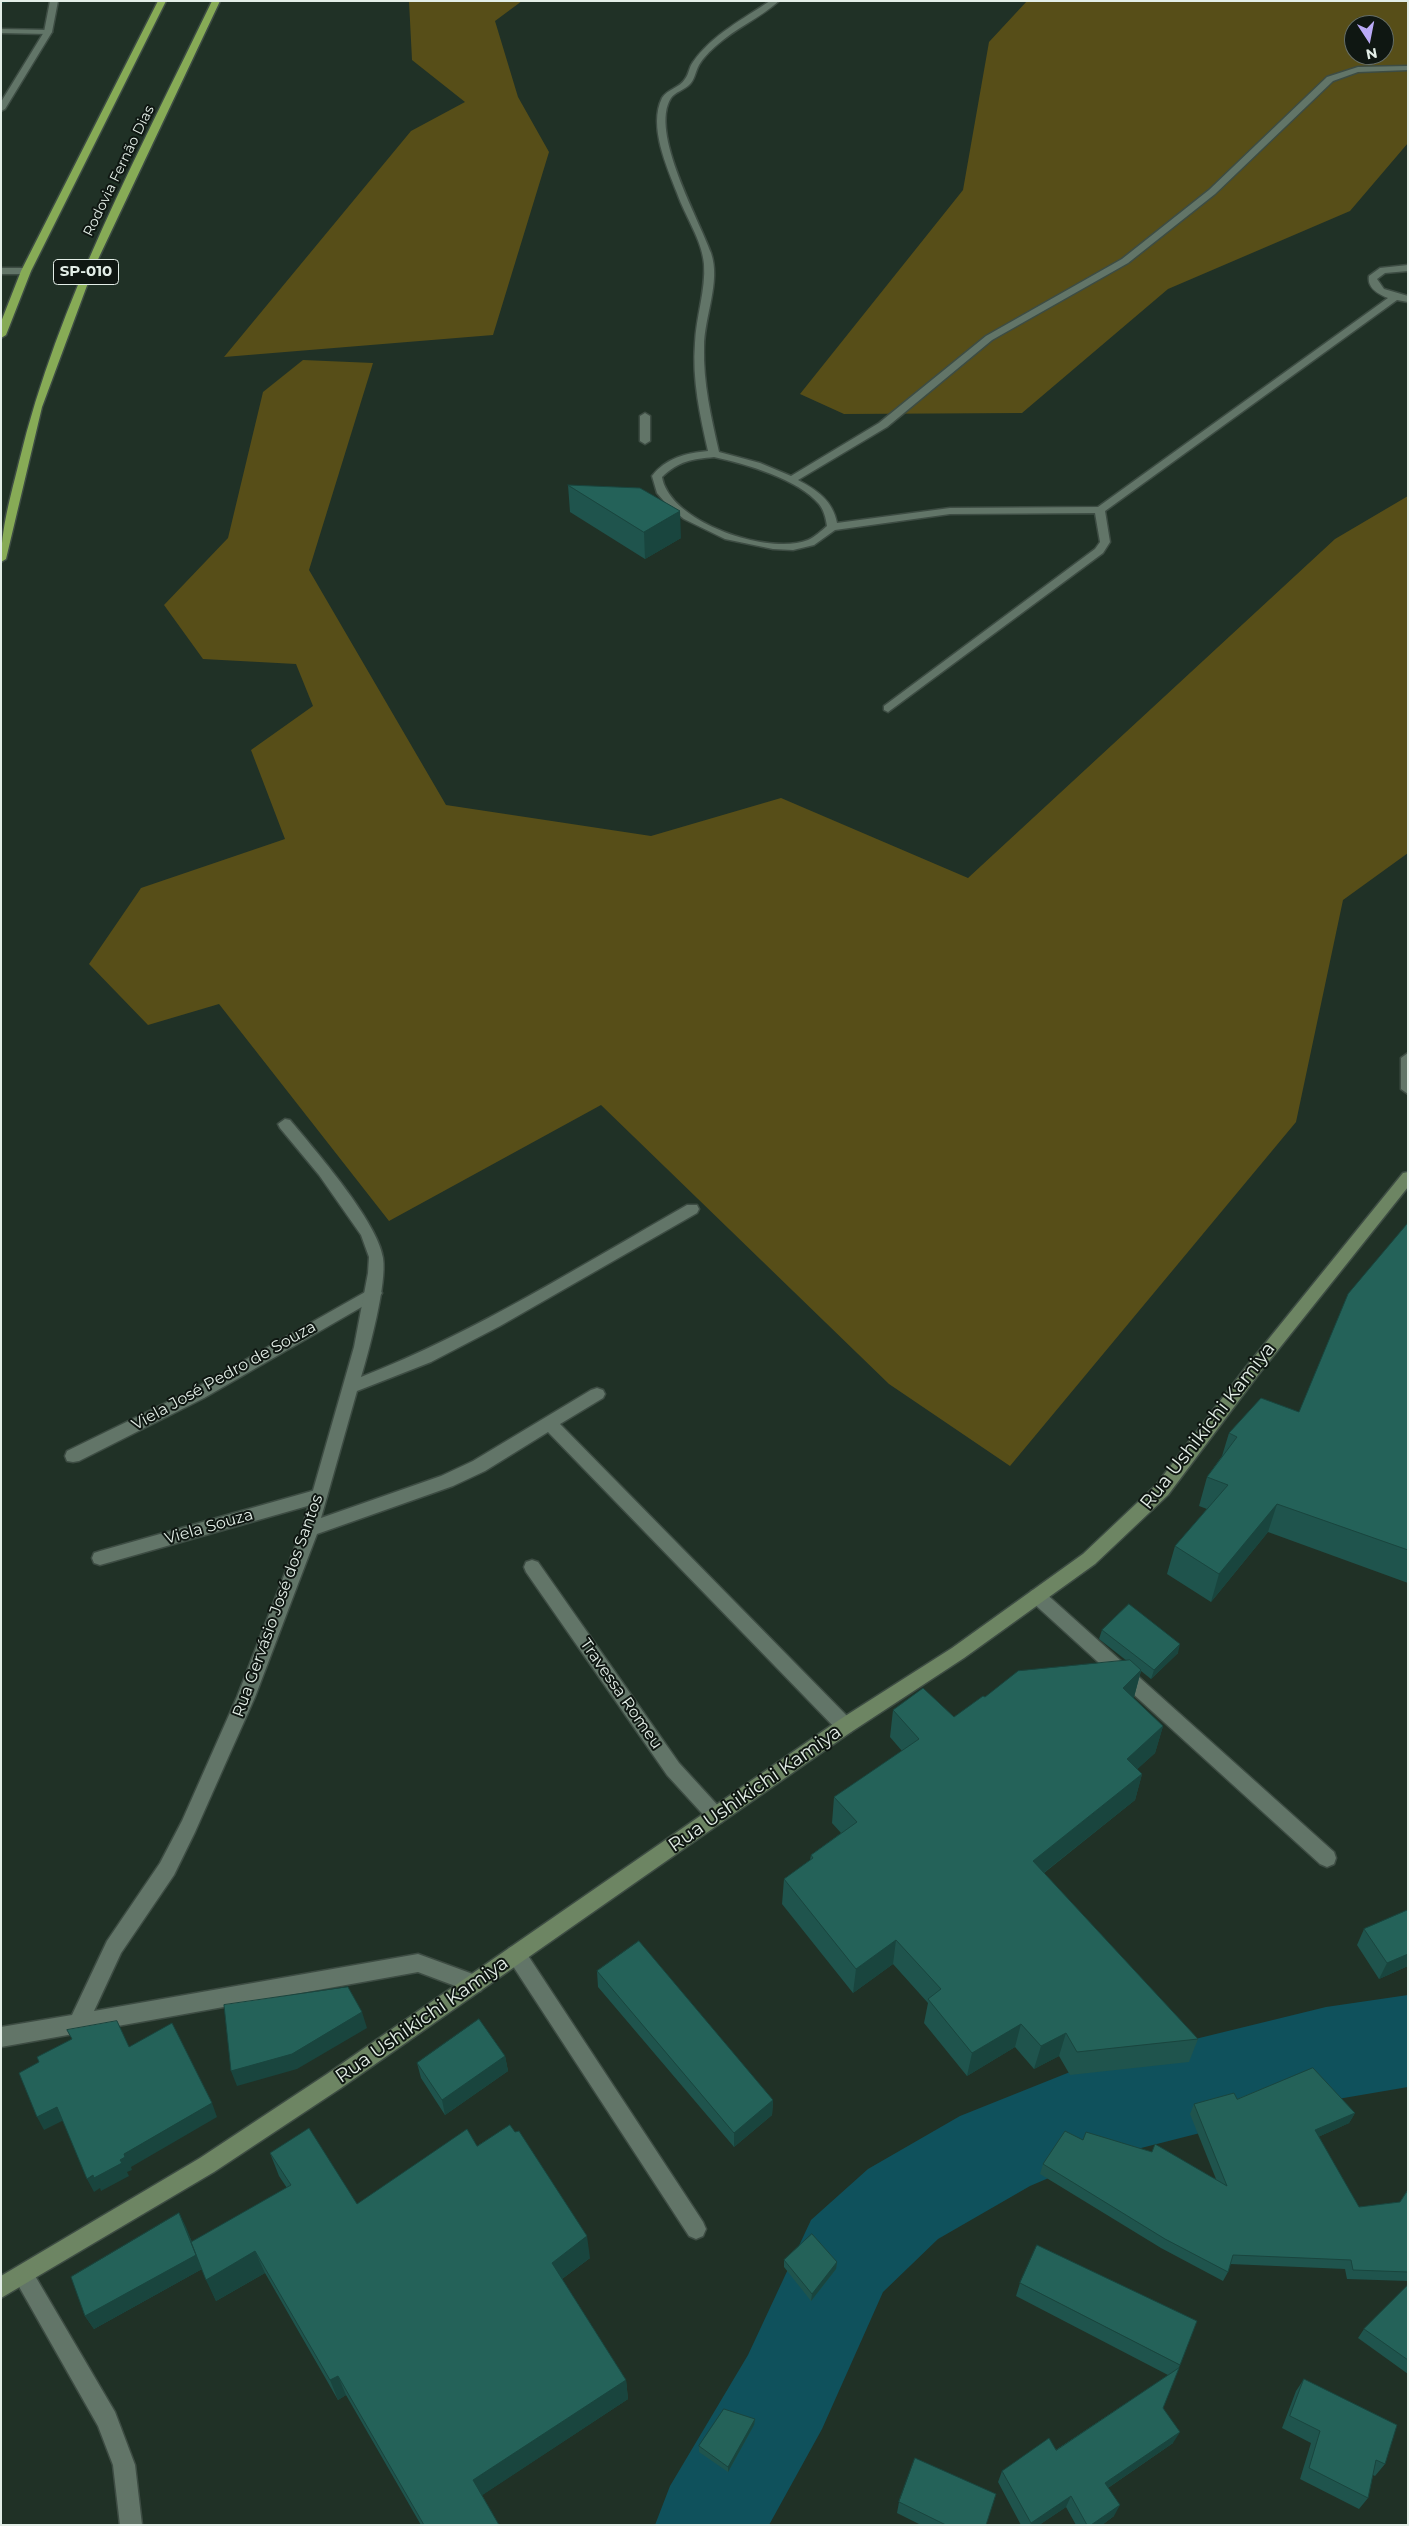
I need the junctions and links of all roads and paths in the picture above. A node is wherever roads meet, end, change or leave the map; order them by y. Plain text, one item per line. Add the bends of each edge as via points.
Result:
1 (54, 1) edge
2 (162, 1) edge
3 (216, 1) edge
4 (775, 1) edge
5 (1, 31) edge
6 (48, 32) junction
7 (1408, 68) edge
8 (1, 109) edge
9 (1408, 268) edge
10 (1, 271) edge
11 (26, 271) junction
12 (1394, 297) junction
13 (1408, 299) edge
14 (1, 335) edge
15 (644, 416) dead end
16 (645, 441) dead end
17 (714, 454) junction
18 (791, 480) junction
19 (1100, 510) junction
20 (832, 527) junction
21 (1, 559) edge
22 (888, 708) dead end
23 (1408, 1058) edge
24 (1408, 1089) edge
25 (285, 1124) dead end
26 (1408, 1177) edge
27 (692, 1208) dead end
28 (374, 1293) junction
29 (352, 1388) junction
30 (597, 1394) dead end
31 (549, 1422) junction
32 (73, 1456) dead end
33 (319, 1496) junction
34 (310, 1529) junction
35 (100, 1558) dead end
36 (532, 1567) dead end
37 (1037, 1596) junction
38 (845, 1726) junction
39 (716, 1816) junction
40 (1327, 1858) dead end
41 (516, 1954) junction
42 (474, 1984) junction
43 (78, 2024) junction
44 (1, 2037) edge
45 (696, 2229) dead end
46 (24, 2276) junction
47 (1, 2288) edge
48 (131, 2525) edge

1 - 6 street
2 - 11 highway, SP-010
3 - 21 highway, Rodovia Fernão Dias / SP-010 via 86,272 37,407
4 - 17 street via 735,28 696,62 688,82 666,98 662,112 662,130 670,162 707,254 710,270 699,345 705,418
5 - 6 street
6 - 8 street
7 - 18 street via 1361,68 1330,79 1212,192 1125,261 989,338 883,425
9 - 12 street via 1383,270 1372,278 1376,288
10 - 11 street
11 - 14 highway, SP-010
12 - 13 street
12 - 19 street
15 - 16 street
17 - 18 street via 738,458
17 - 20 street via 691,456 668,464 657,476 660,490 672,504 696,521 754,545 785,547 821,538
18 - 20 street via 823,502 831,516
19 - 20 street via 950,511
19 - 22 street via 1104,542 1100,551
23 - 24 street
25 - 28 street, Rua Gervásio José dos Santos via 324,1171 368,1234 376,1257
26 - 37 main road, Rua Ushikichi Kamiya via 1252,1371 1162,1490 1089,1560
27 - 29 street via 495,1322 425,1358
28 - 29 street, Rua Gervásio José dos Santos
28 - 32 street, Viela José Pedro de Souza via 198,1394
29 - 33 street, Rua Gervásio José dos Santos
30 - 31 street
31 - 34 street via 479,1466 447,1481
31 - 38 street
33 - 34 street, Rua Gervásio José dos Santos
33 - 35 street, Viela Souza
34 - 43 street, Rua Gervásio José dos Santos via 246,1697 190,1826 167,1869 114,1947
36 - 39 street, Travessa Romeu via 673,1768
37 - 38 main road, Rua Ushikichi Kamiya via 958,1653
37 - 40 street
38 - 39 main road, Rua Ushikichi Kamiya
39 - 41 main road, Rua Ushikichi Kamiya
41 - 42 main road, Rua Ushikichi Kamiya
41 - 45 street
42 - 43 street via 418,1963
42 - 46 main road, Rua Ushikichi Kamiya via 207,2165
43 - 44 street
46 - 47 main road, Rua Ushikichi Kamiya
46 - 48 street via 107,2420 124,2465

